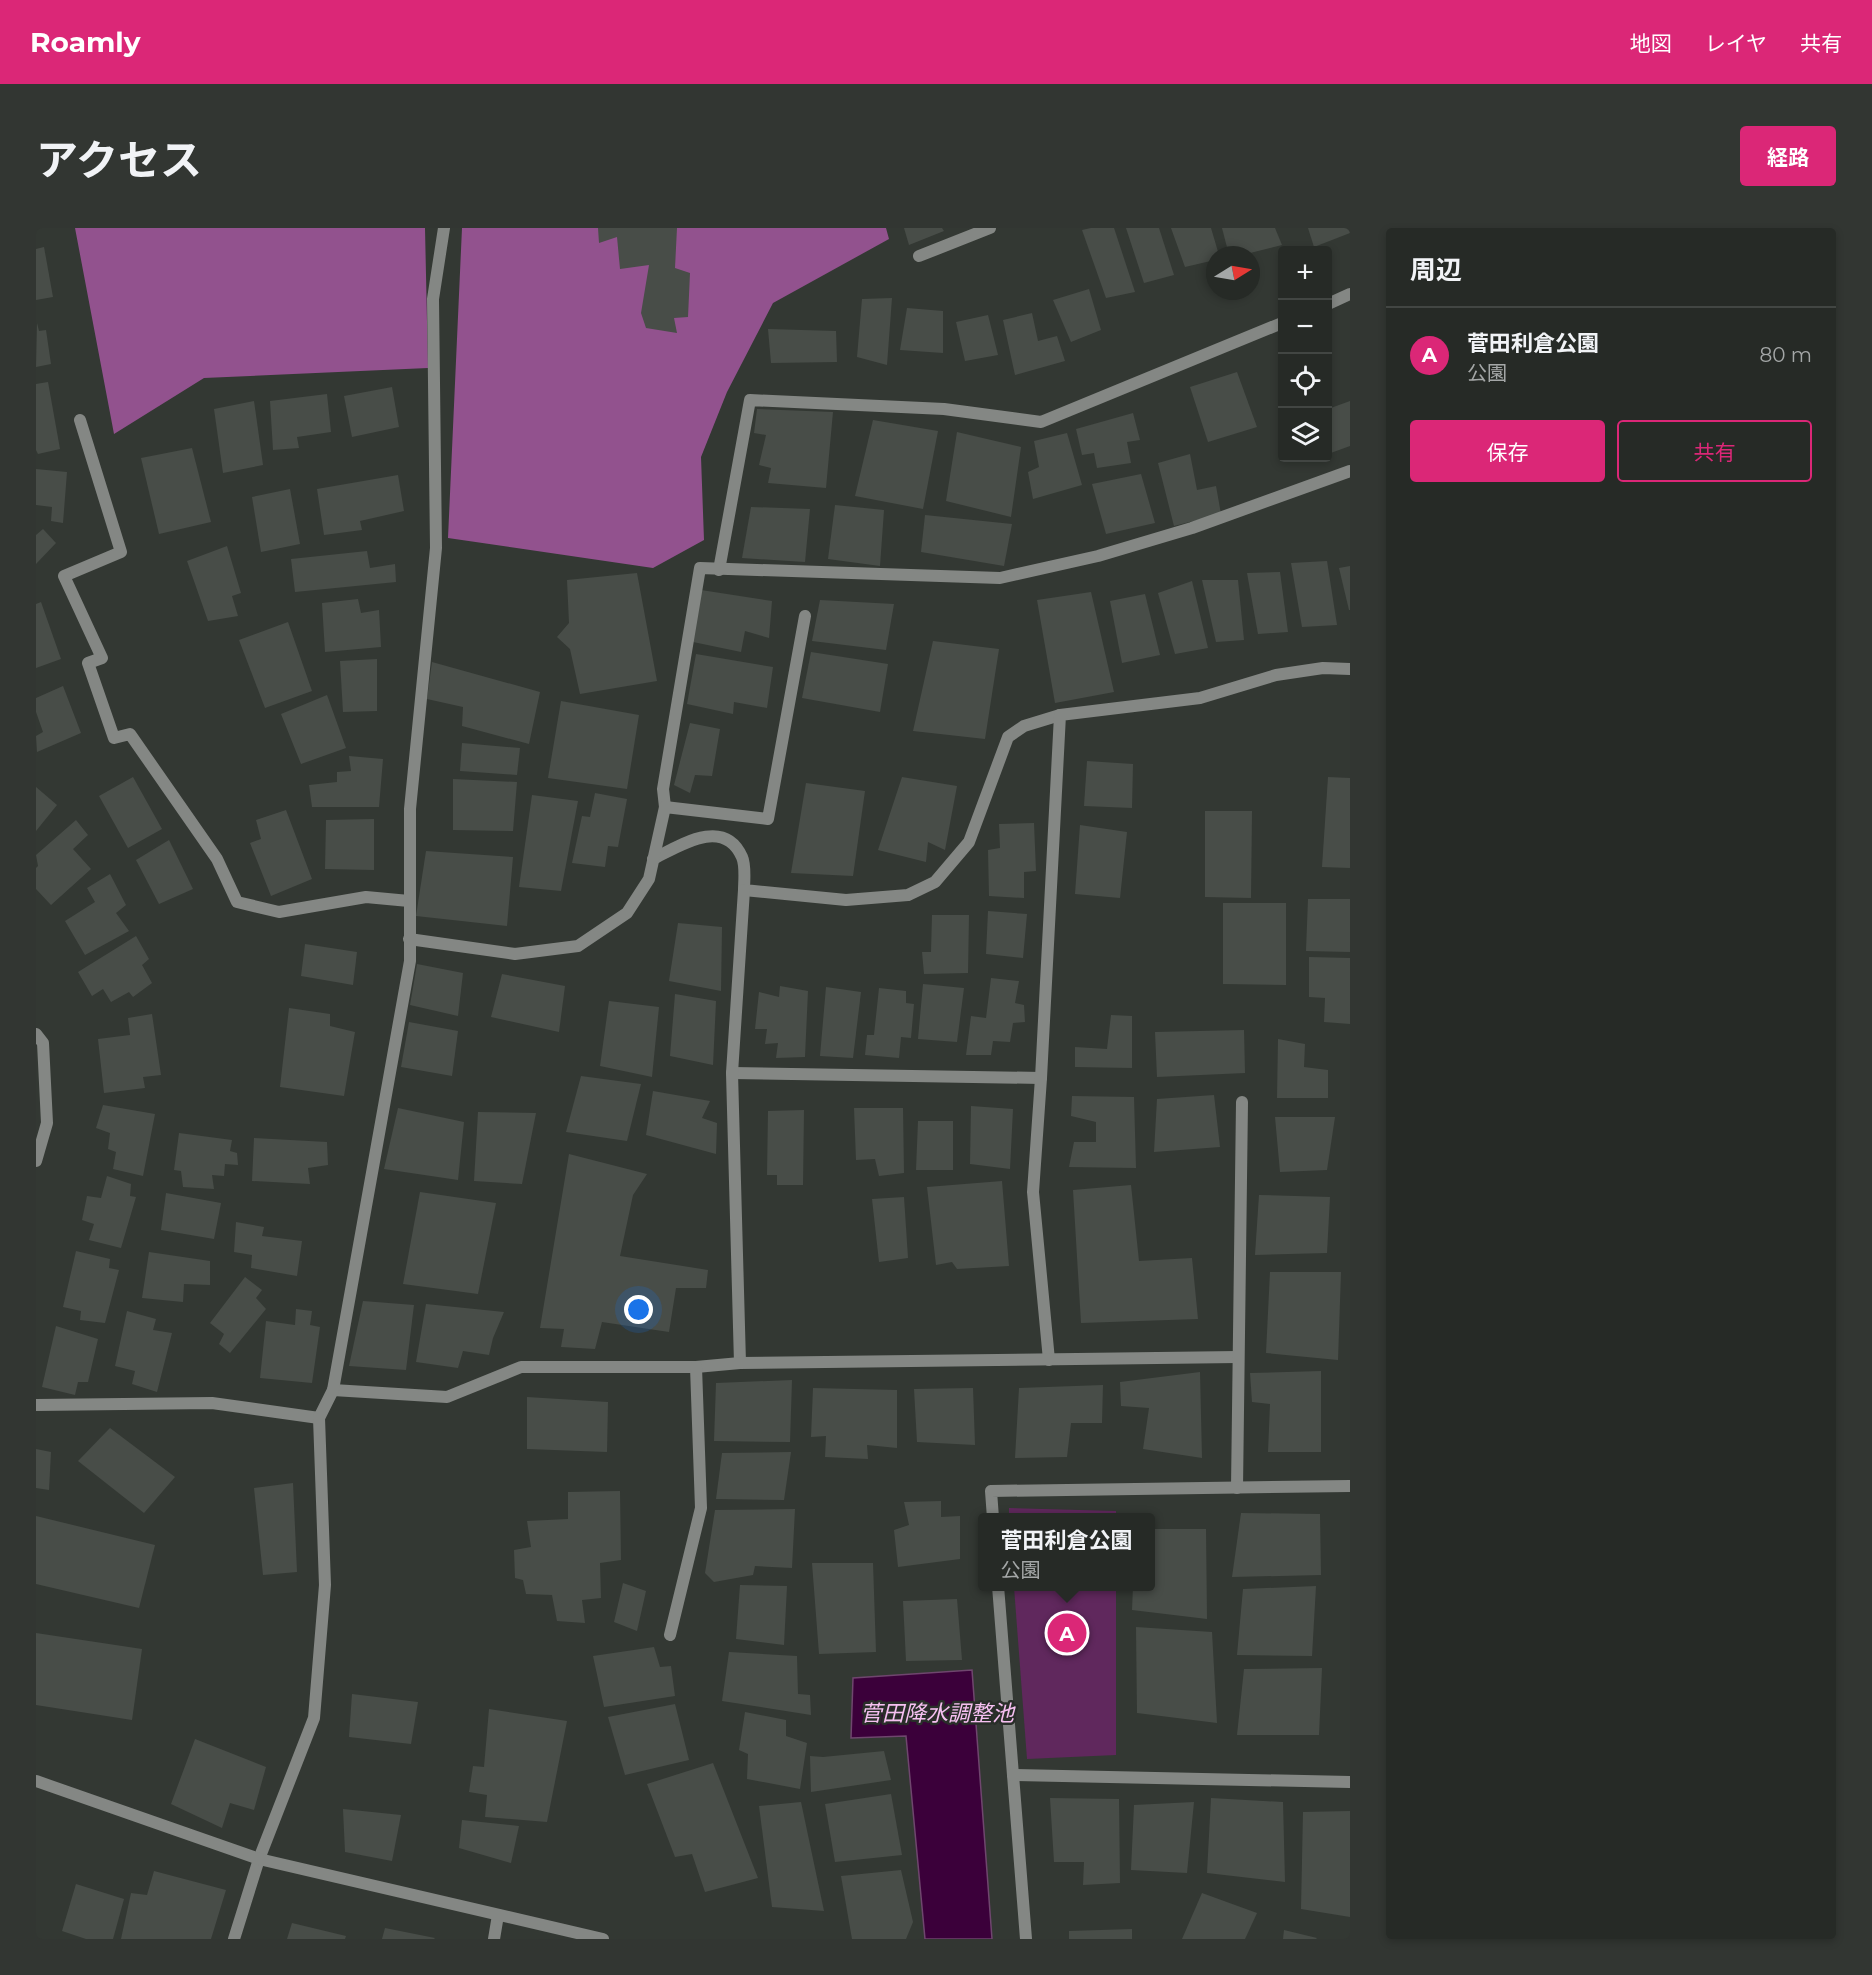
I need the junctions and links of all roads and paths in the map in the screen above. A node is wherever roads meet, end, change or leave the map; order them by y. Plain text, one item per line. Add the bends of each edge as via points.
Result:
1 (444, 228) edge
2 (990, 228) edge
3 (919, 256) dead end
4 (1350, 294) edge
5 (1332, 302) edge
6 (1278, 325) edge
7 (80, 420) dead end
8 (1350, 471) edge
9 (719, 570) junction
10 (806, 616) dead end
11 (1350, 669) edge
12 (1060, 716) junction
13 (665, 807) junction
14 (653, 859) junction
15 (744, 890) junction
16 (409, 901) junction
17 (409, 939) junction
18 (36, 1034) edge
19 (732, 1073) junction
20 (1041, 1078) junction
21 (1242, 1102) dead end
22 (36, 1161) edge
23 (1238, 1357) junction
24 (1049, 1360) junction
25 (741, 1364) junction
26 (696, 1367) junction
27 (333, 1390) junction
28 (36, 1405) edge
29 (319, 1419) junction
30 (1350, 1486) edge
31 (1236, 1488) junction
32 (993, 1513) edge
33 (998, 1591) edge
34 (670, 1635) dead end
35 (1013, 1775) junction
36 (36, 1781) edge
37 (1350, 1782) edge
38 (260, 1859) junction
39 (498, 1915) junction
40 (234, 1939) edge
41 (494, 1939) edge
42 (603, 1939) edge
43 (1026, 1939) edge

1 - 16 street via 433,299 436,548 410,808
2 - 3 street
4 - 5 street
6 - 9 street via 1041,422 944,409 750,400
7 - 16 street via 121,552 64,576 102,658 88,663 114,738 130,734 217,859 237,902 279,912 366,897
8 - 9 street via 1192,528 1098,556 1000,578
9 - 13 street via 699,568 663,789
10 - 13 street via 768,819
11 - 12 street via 1323,668 1276,675 1200,698
12 - 15 street via 1024,726 1008,737 969,842 935,882 908,895 846,900
12 - 20 street
13 - 14 street
14 - 15 street via 701,837 730,840 743,858
14 - 17 street via 649,879 627,913 578,946 515,954
15 - 19 street
16 - 17 street
17 - 27 street via 408,972
18 - 22 street via 43,1043 47,1123
19 - 20 street
19 - 25 street
20 - 24 street via 1033,1192
21 - 23 street
23 - 24 street
23 - 31 street
24 - 25 street
25 - 26 street
26 - 27 street via 521,1367 447,1397
26 - 34 street via 701,1509
27 - 29 street
28 - 29 street via 212,1403
29 - 38 street via 326,1585 315,1718
30 - 31 street
31 - 32 street via 991,1491
33 - 35 street
35 - 37 street
35 - 43 street
36 - 38 street
38 - 39 street
38 - 40 street
39 - 41 street
39 - 42 street

